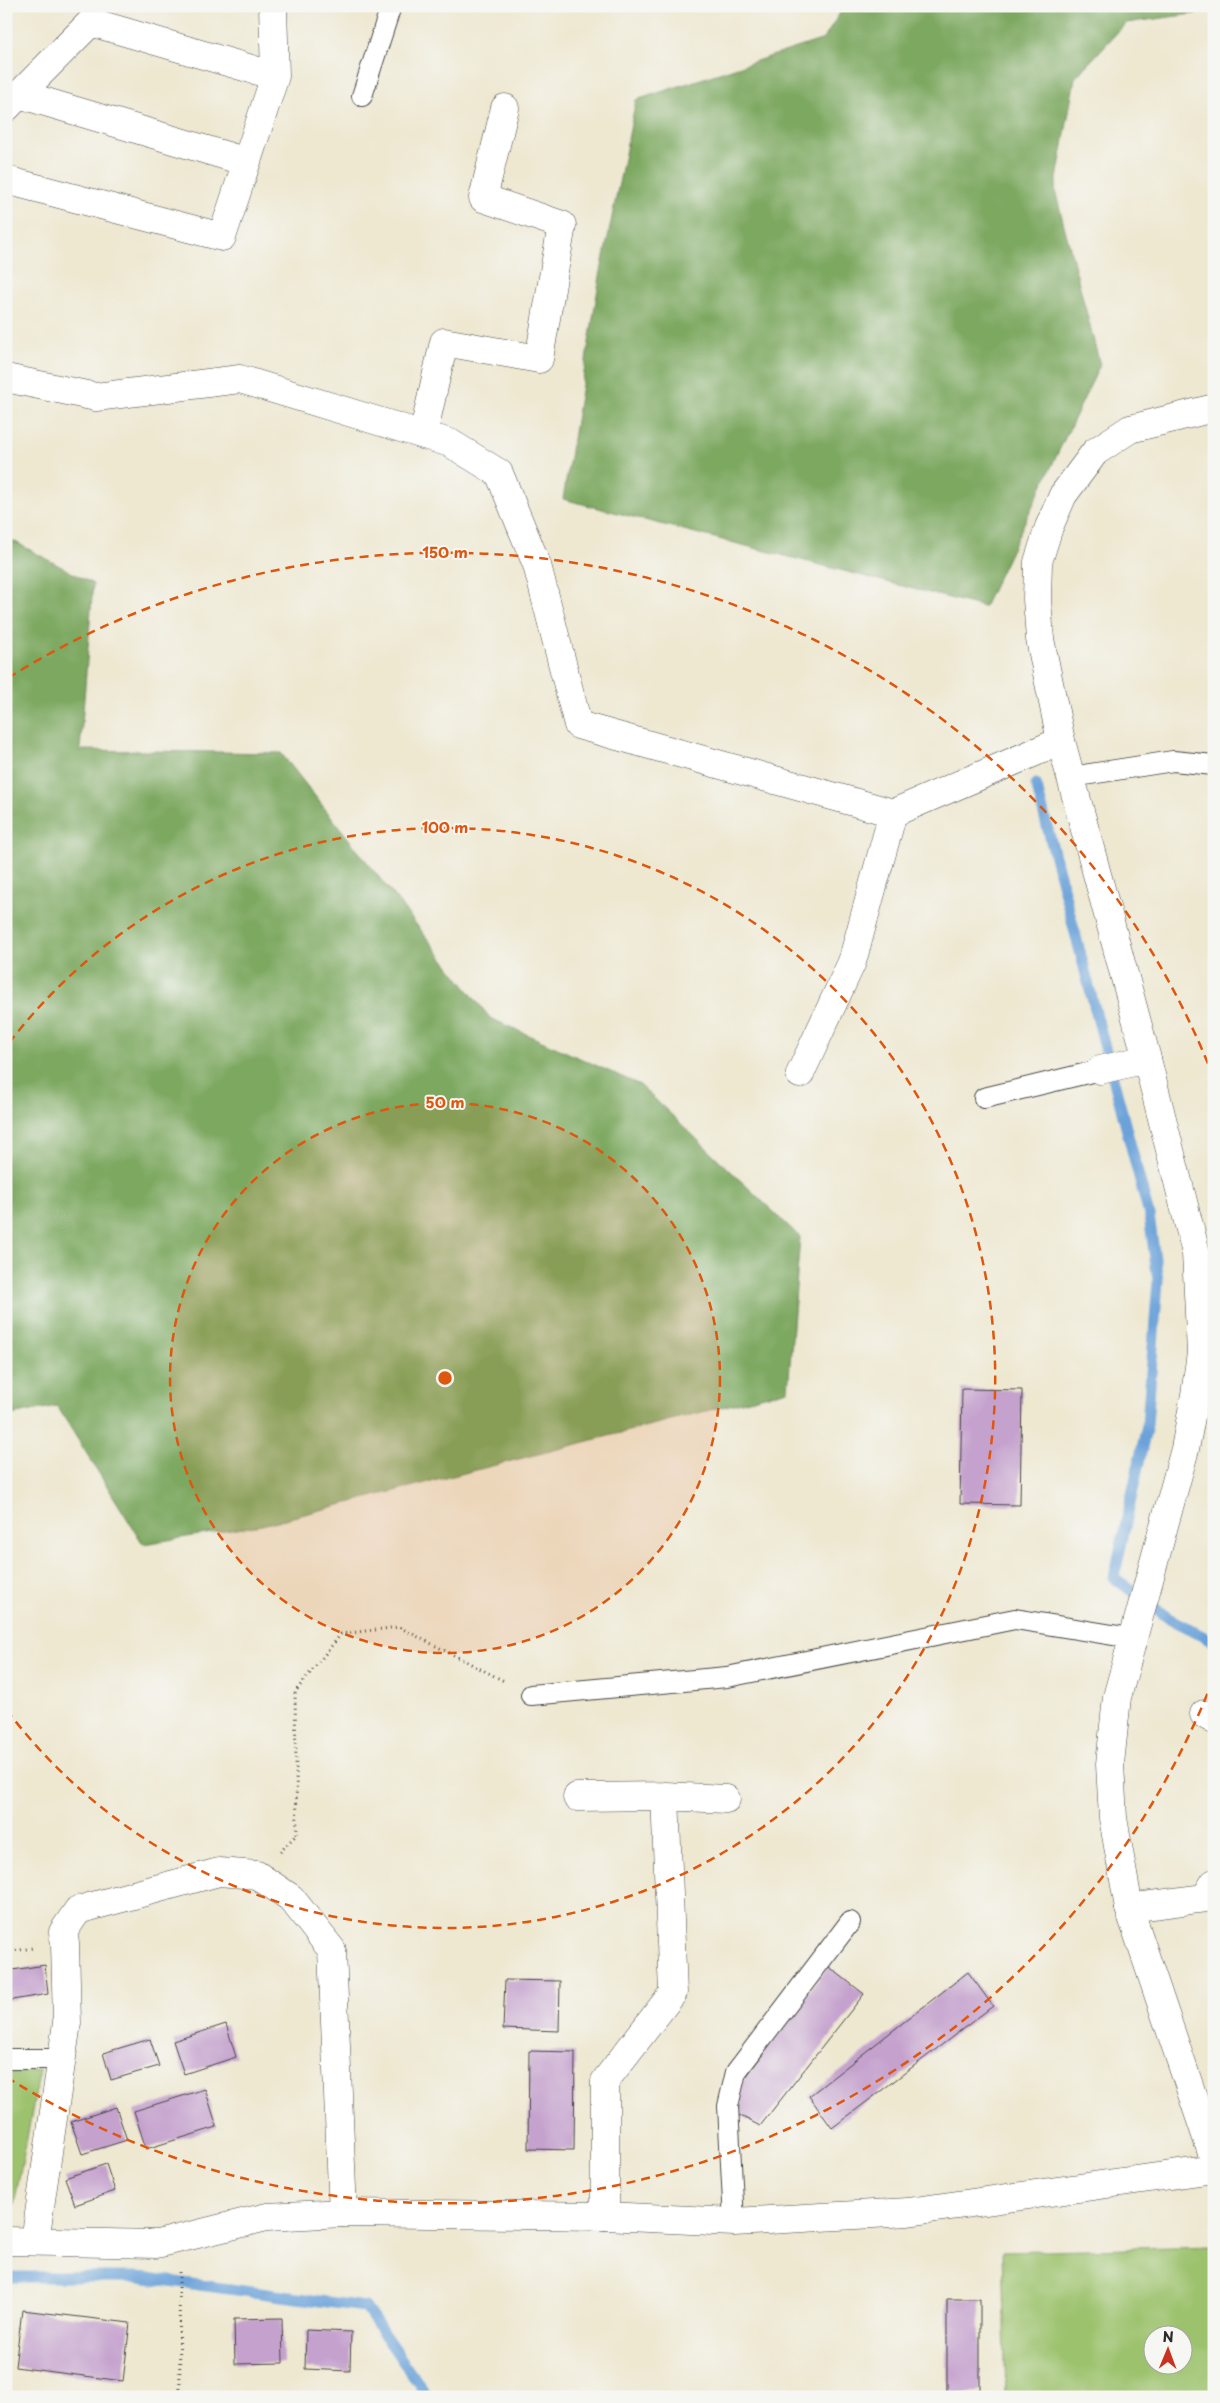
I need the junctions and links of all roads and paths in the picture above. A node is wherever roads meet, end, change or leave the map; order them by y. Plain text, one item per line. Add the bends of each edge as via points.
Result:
1 (273, 6) edge
2 (391, 6) edge
3 (275, 76) junction
4 (362, 96) dead end
5 (13, 101) edge
6 (505, 108) dead end
7 (246, 162) junction
8 (6, 180) edge
9 (6, 378) edge
10 (1214, 408) edge
11 (423, 435) junction
12 (1061, 741) junction
13 (1214, 765) edge
14 (1071, 777) junction
15 (893, 813) junction
16 (1147, 1059) junction
17 (1110, 1068) joint
18 (800, 1074) dead end
19 (984, 1098) dead end
20 (1134, 1631) junction
21 (531, 1695) joint
22 (665, 1796) junction
23 (577, 1797) dead end
24 (726, 1799) dead end
25 (256, 1875) junction
26 (1214, 1883) edge
27 (1129, 1908) junction
28 (850, 1922) dead end
29 (6, 2059) edge
30 (62, 2059) junction
31 (1214, 2159) edge
32 (1214, 2169) edge
33 (343, 2213) junction
34 (605, 2216) junction
35 (734, 2222) junction
36 (6, 2241) edge
37 (35, 2241) junction
38 (179, 2274) dead end
39 (180, 2397) edge

1 - 3 street
2 - 4 lane
3 - 5 street via 91,22
3 - 7 street
5 - 7 street
6 - 11 street via 483,198 562,225 539,359 444,342
7 - 8 street via 222,236
9 - 11 street via 96,397 240,379
10 - 12 street via 1130,429 1095,452 1063,495 1038,562 1037,599 1040,639
11 - 15 street via 450,443 499,473 537,566 578,726
12 - 14 street
12 - 15 street
13 - 14 lane via 1173,761
14 - 16 street
15 - 18 street via 852,962
16 - 17 street
16 - 20 street via 1196,1253 1201,1353 1185,1449
17 - 19 lane
20 - 21 lane via 1015,1619 727,1677
20 - 27 street via 1117,1697 1110,1764 1112,1818
21 - 25 path via 399,1628 341,1634 295,1692 297,1834
22 - 23 street
22 - 24 street
22 - 34 street via 673,1993 605,2081
25 - 30 street via 219,1872 78,1910 63,1932 66,1943 67,2023
25 - 33 street via 291,1898 332,1950
26 - 27 street via 1205,1898
27 - 31 street
28 - 35 lane via 736,2072 728,2106
29 - 30 lane
30 - 37 street
32 - 35 street via 908,2212
33 - 34 street
33 - 37 street via 268,2217 157,2244
34 - 35 street
36 - 37 street
38 - 39 path

